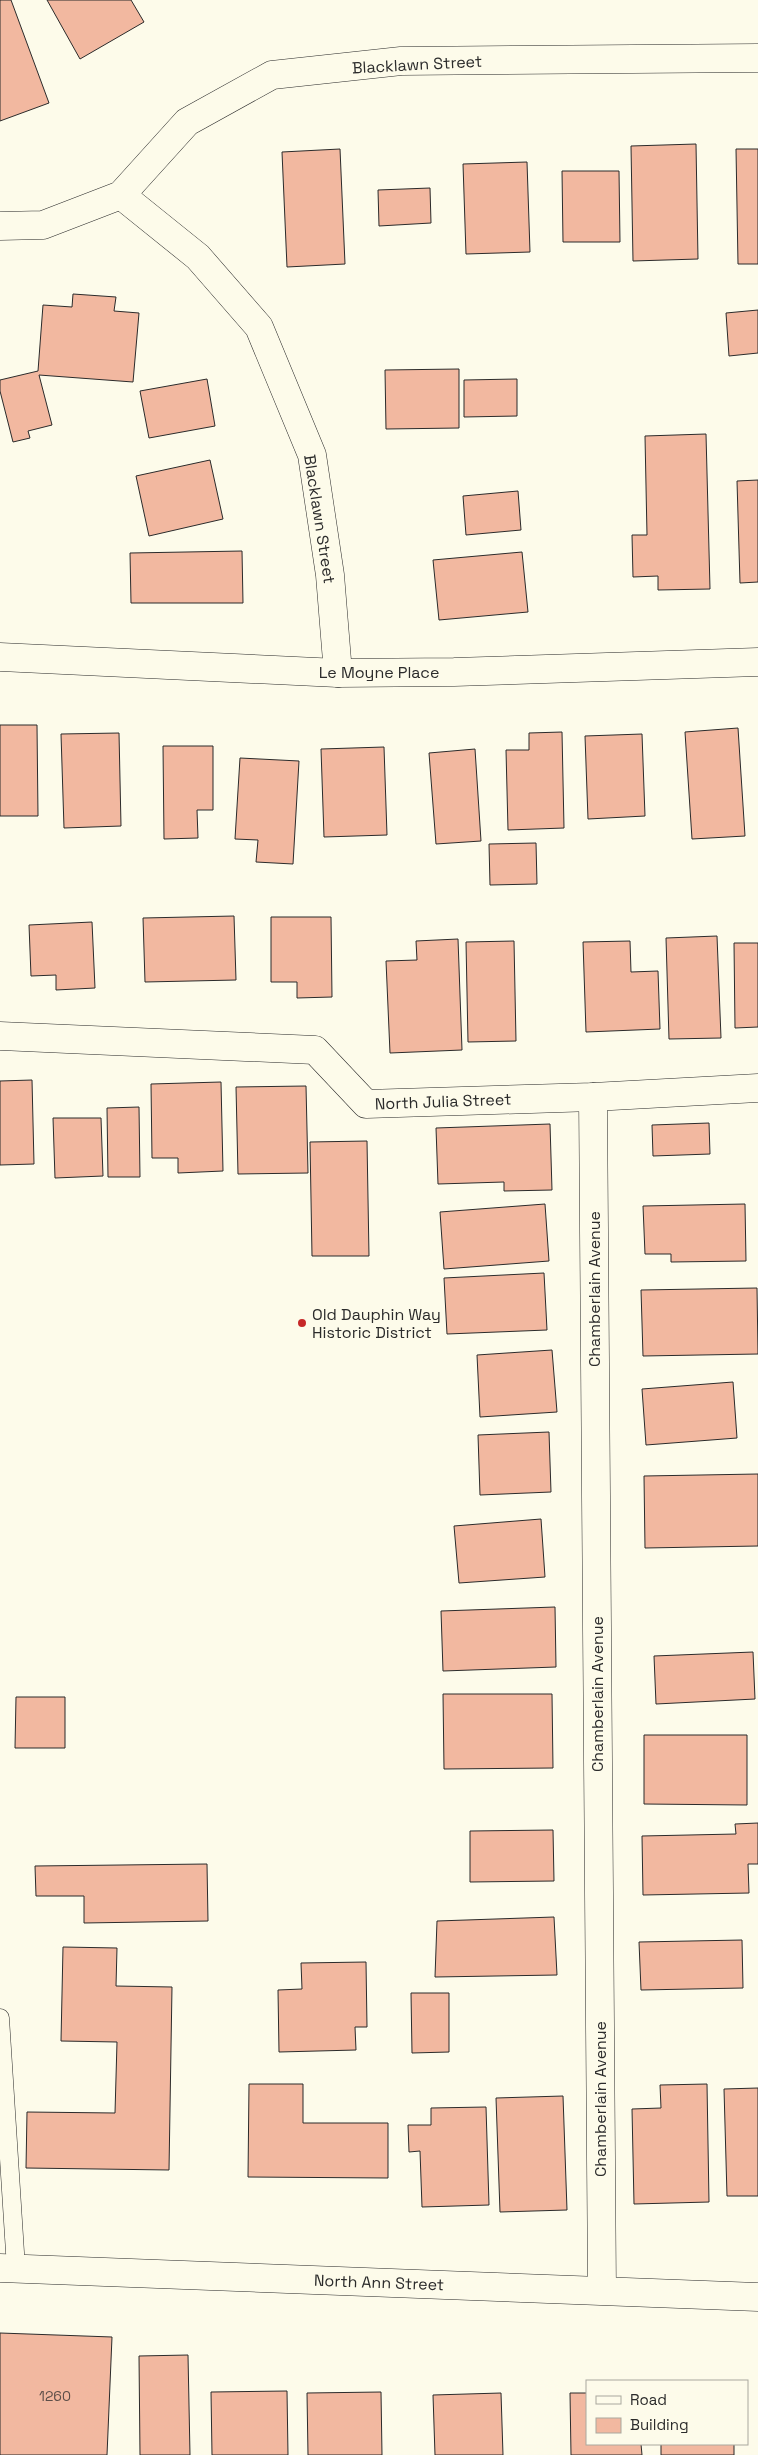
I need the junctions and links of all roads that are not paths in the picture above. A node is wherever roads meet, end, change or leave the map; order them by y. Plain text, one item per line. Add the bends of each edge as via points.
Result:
1 (758, 58) edge
2 (120, 195) junction
3 (0, 226) edge
4 (0, 657) edge
5 (758, 662) edge
6 (338, 673) junction
7 (0, 1036) edge
8 (758, 1088) edge
9 (592, 1097) junction
10 (0, 2018) edge
11 (8, 2268) edge
12 (602, 2290) junction
13 (758, 2297) edge

1 - 2 street, Blacklawn Street via 401,61 272,75 188,122
2 - 3 street, Blacklawn Street via 43,225
2 - 6 street, Blacklawn Street via 198,257 259,327 312,455 330,575
4 - 6 street, Le Moyne Place
5 - 6 street, Le Moyne Place
7 - 9 street, North Julia Street via 315,1050 366,1104
8 - 9 street, North Julia Street
9 - 12 street, Chamberlain Avenue
10 - 11 lane
11 - 12 street, North Ann Street
12 - 13 street, North Ann Street

